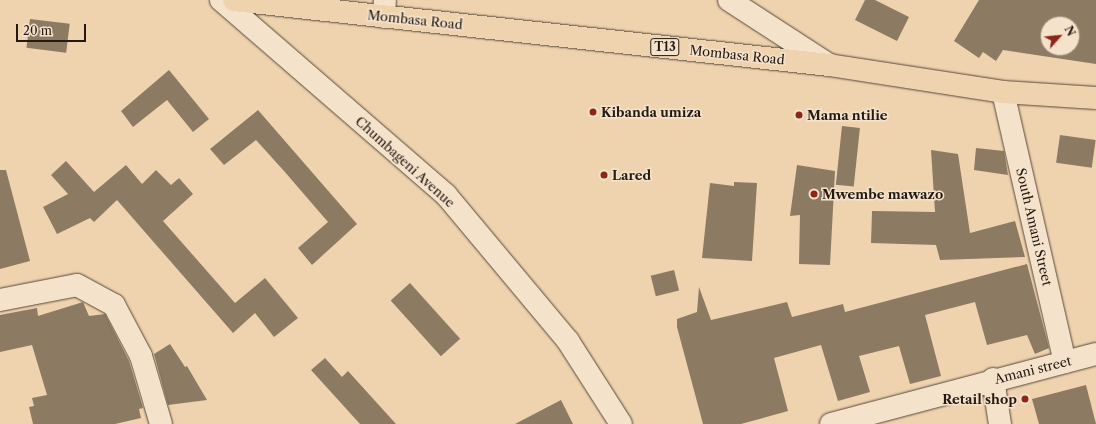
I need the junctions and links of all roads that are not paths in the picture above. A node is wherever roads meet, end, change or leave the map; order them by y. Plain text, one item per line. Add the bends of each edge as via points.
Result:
1 (221, 0) edge
2 (234, 0) edge
3 (729, 0) edge
4 (385, 8) edge
5 (829, 64) junction
6 (1003, 92) junction
7 (1096, 98) edge
8 (0, 300) edge
9 (1096, 354) edge
10 (1065, 362) junction
11 (993, 379) junction
12 (161, 424) edge
13 (621, 424) edge
14 (831, 424) edge
15 (1000, 424) edge

1 - 13 street, Chumbageni Avenue via 446,195 568,341
2 - 4 highway, Mombasa Road / T13
3 - 5 street
4 - 5 highway, Mombasa Road / T13
5 - 6 highway, Mombasa Road / T13
6 - 7 highway, Mombasa Road / T13
6 - 10 street, South Amani Street
8 - 12 street via 77,285 114,305 141,356
9 - 10 street, Amani street
10 - 11 street, Amani street
11 - 14 street, Amani street
11 - 15 street

